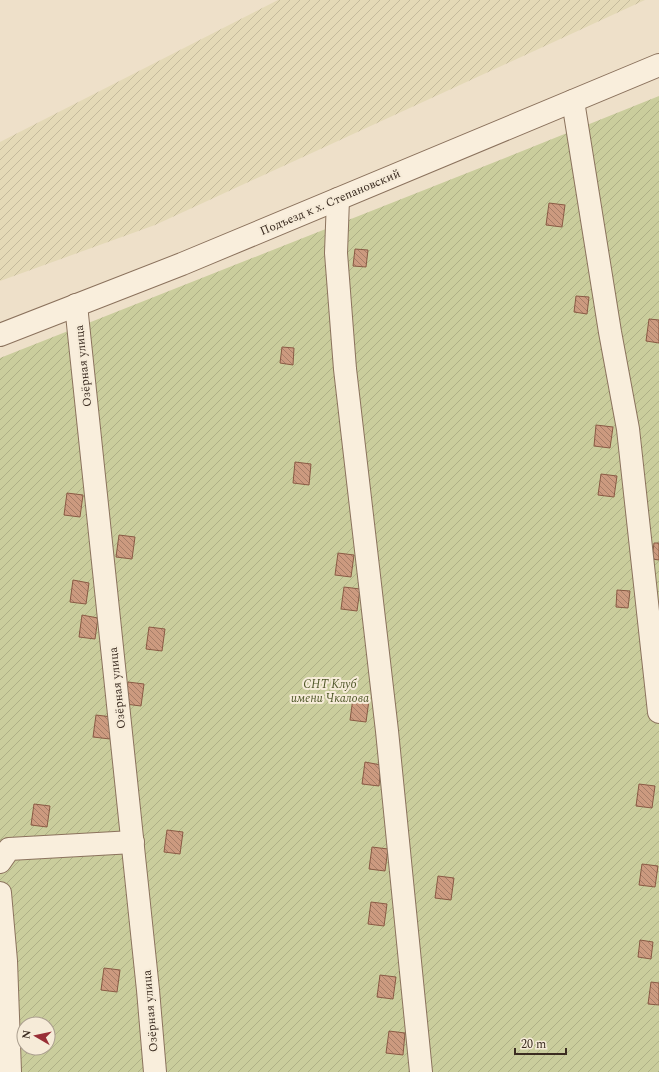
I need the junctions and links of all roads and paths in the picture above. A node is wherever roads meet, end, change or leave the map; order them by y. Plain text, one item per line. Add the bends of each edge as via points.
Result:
1 (659, 65) edge
2 (573, 101) junction
3 (338, 199) junction
4 (76, 305) junction
5 (0, 335) edge
6 (659, 712) edge
7 (133, 842) junction
8 (0, 862) edge
9 (0, 893) edge
10 (10, 1072) edge
11 (155, 1072) edge
12 (421, 1072) edge

1 - 2 street, Подъезд к х. Степановский
2 - 3 street, Подъезд к х. Степановский
2 - 6 street via 628,429
3 - 4 street, Подъезд к х. Степановский
3 - 12 street via 336,253 345,368 387,731
4 - 5 street, Подъезд к х. Степановский
4 - 7 street, Озёрная улица
7 - 8 street via 9,849
7 - 11 street, Озёрная улица
9 - 10 street via 6,961

